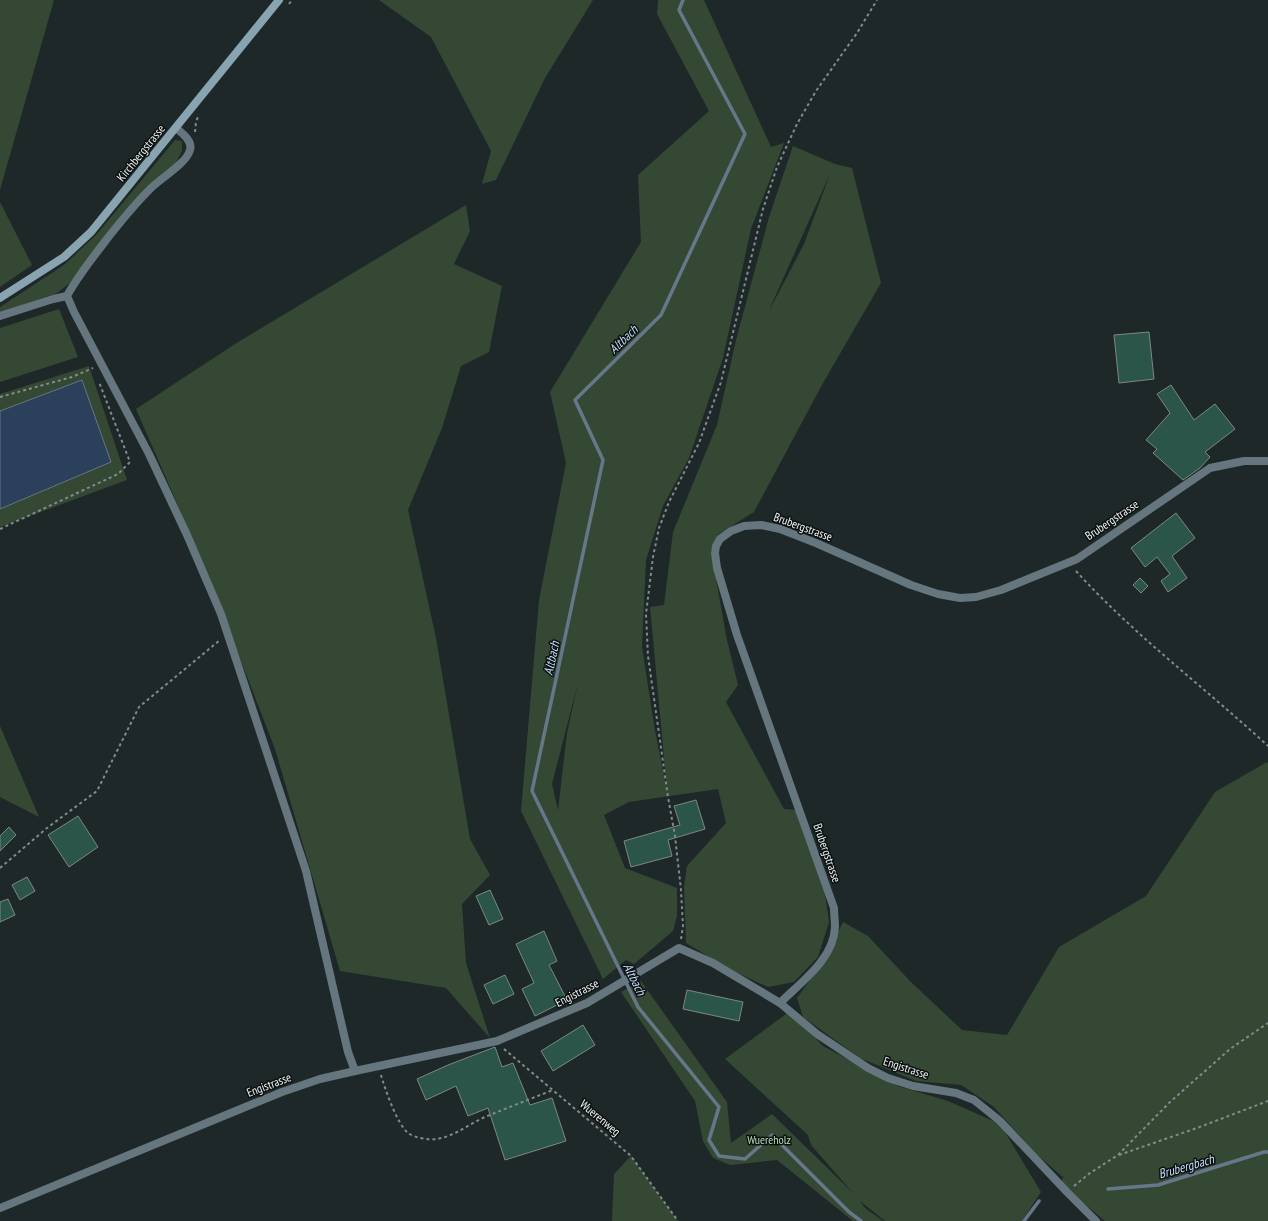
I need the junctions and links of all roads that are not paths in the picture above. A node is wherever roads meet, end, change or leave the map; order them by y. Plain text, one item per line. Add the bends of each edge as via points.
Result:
1 (279, 0) edge
2 (176, 128) junction
3 (67, 296) junction
4 (0, 298) edge
5 (0, 316) edge
6 (1268, 461) edge
7 (780, 1003) junction
8 (355, 1071) junction
9 (0, 1208) edge
10 (1096, 1221) edge

1 - 2 main road, Kirchbergstrasse
2 - 3 street via 189,142 191,148 188,154 152,186 126,215
2 - 4 main road, Kirchbergstrasse via 77,246 50,268
3 - 5 street
3 - 8 street via 152,461 221,614 306,871 348,1052
6 - 7 street, Brubergstrasse via 1244,461 1210,468 1077,559 1001,590 976,597 960,598 938,594 911,585 780,529 761,525 744,526 720,539 715,553 717,568 735,627 834,908 835,928 830,946 808,976
7 - 8 street, Engistrasse via 712,963 679,948 587,1003 497,1041
7 - 10 street, Engistrasse via 818,1034 868,1068 913,1086 956,1093 974,1100 1000,1121
8 - 9 street, Engistrasse via 282,1092

